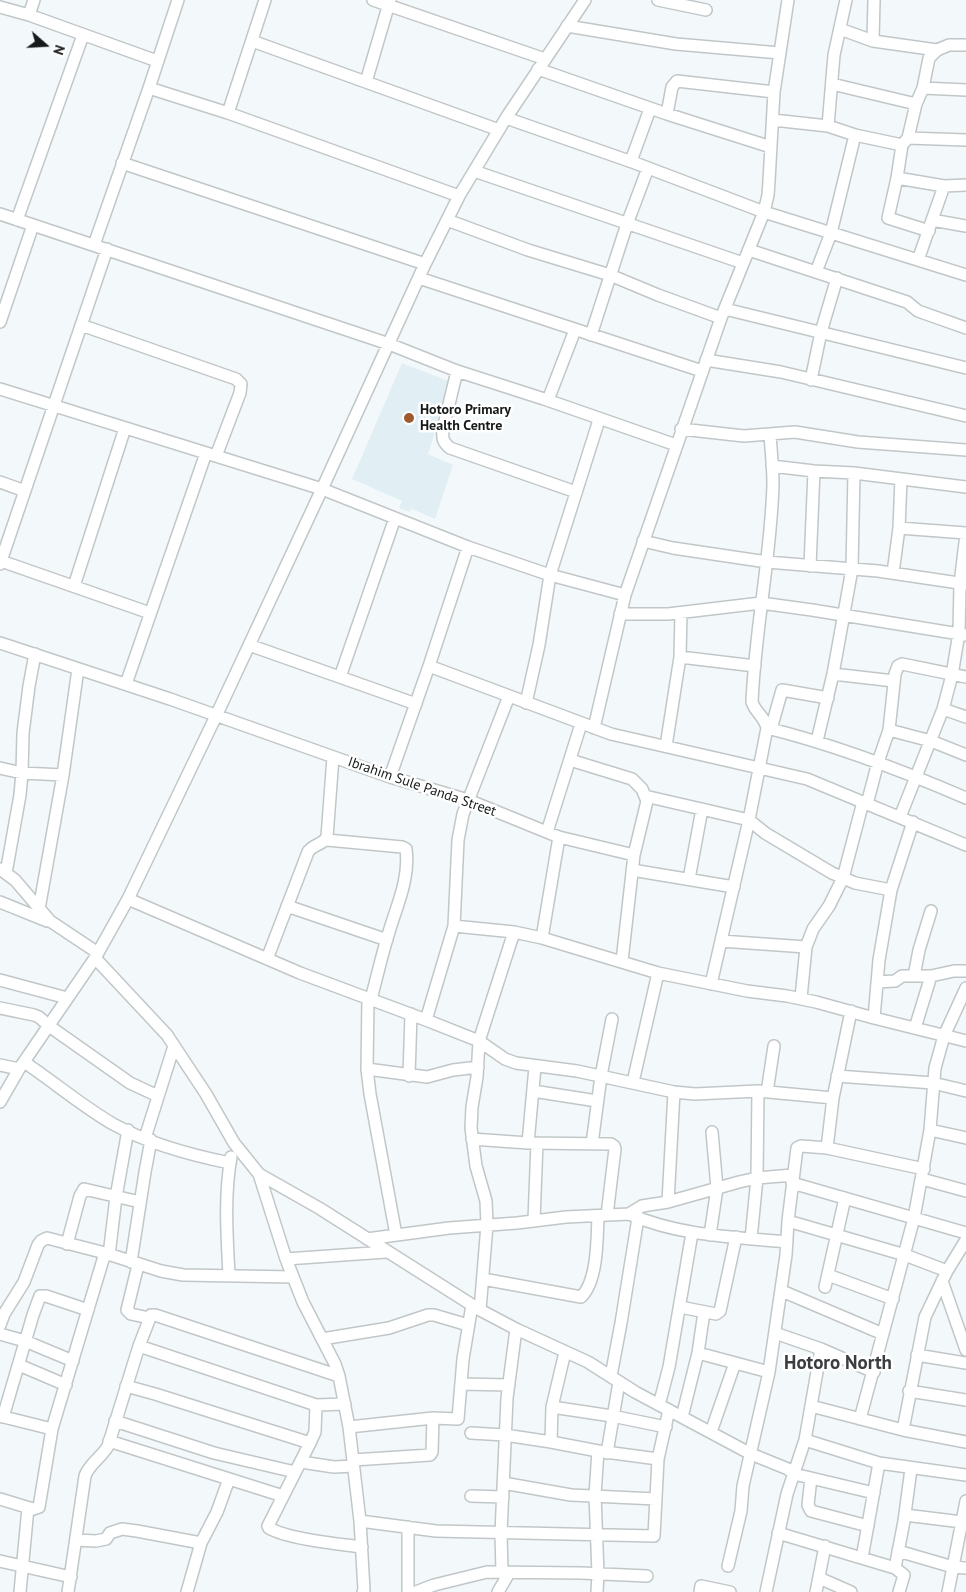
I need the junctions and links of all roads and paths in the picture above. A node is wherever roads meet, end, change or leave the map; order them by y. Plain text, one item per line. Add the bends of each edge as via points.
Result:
1 (34, 0) edge
2 (178, 0) edge
3 (265, 0) edge
4 (373, 0) edge
5 (584, 0) edge
6 (658, 0) edge
7 (788, 0) edge
8 (846, 0) edge
9 (874, 0) edge
10 (389, 3) edge
11 (0, 9) edge
12 (706, 10) dead end
13 (29, 15) junction
14 (567, 26) junction
15 (840, 29) junction
16 (83, 35) junction
17 (252, 40) junction
18 (873, 41) junction
19 (966, 45) edge
20 (937, 50) junction
21 (780, 54) junction
22 (545, 59) junction
23 (158, 61) junction
24 (538, 69) junction
25 (366, 82) junction
26 (832, 84) junction
27 (149, 88) junction
28 (923, 88) junction
29 (966, 90) edge
30 (774, 92) junction
31 (916, 104) junction
32 (650, 109) junction
33 (228, 113) junction
34 (668, 114) junction
35 (506, 118) junction
36 (772, 120) junction
37 (828, 126) junction
38 (499, 130) junction
39 (855, 135) junction
40 (966, 140) edge
41 (905, 141) junction
42 (771, 147) junction
43 (631, 161) junction
44 (122, 163) junction
45 (648, 168) junction
46 (474, 171) junction
47 (897, 178) junction
48 (966, 185) edge
49 (944, 186) junction
50 (459, 196) junction
51 (764, 212) junction
52 (0, 214) edge
53 (17, 220) junction
54 (447, 220) junction
55 (627, 224) junction
56 (33, 225) junction
57 (930, 226) junction
58 (966, 226) edge
59 (831, 233) junction
60 (94, 245) junction
61 (107, 249) junction
62 (749, 250) junction
63 (918, 260) junction
64 (743, 263) junction
65 (425, 264) junction
66 (816, 272) junction
67 (610, 275) junction
68 (966, 275) edge
69 (420, 278) junction
70 (837, 278) junction
71 (4, 294) edge
72 (723, 314) junction
73 (0, 322) edge
74 (81, 325) junction
75 (966, 328) edge
76 (575, 330) junction
77 (821, 332) junction
78 (591, 335) junction
79 (389, 344) junction
80 (706, 360) junction
81 (966, 368) edge
82 (457, 371) junction
83 (702, 371) junction
84 (811, 380) junction
85 (0, 389) edge
86 (548, 400) junction
87 (53, 406) junction
88 (966, 416) edge
89 (599, 420) junction
90 (125, 428) junction
91 (681, 429) junction
92 (770, 434) junction
93 (676, 445) junction
94 (966, 450) edge
95 (211, 455) junction
96 (772, 466) junction
97 (814, 471) junction
98 (854, 473) junction
99 (901, 479) junction
100 (0, 482) edge
101 (966, 487) edge
102 (322, 489) junction
103 (25, 491) junction
104 (576, 492) junction
105 (395, 518) junction
106 (899, 528) junction
107 (966, 534) edge
108 (643, 541) junction
109 (468, 547) junction
110 (767, 562) junction
111 (0, 563) edge
112 (810, 566) junction
113 (852, 568) junction
114 (893, 573) junction
115 (550, 575) junction
116 (963, 584) edge
117 (74, 586) junction
118 (625, 595) junction
119 (761, 604) junction
120 (150, 613) junction
121 (681, 613) junction
122 (620, 614) junction
123 (844, 615) junction
124 (962, 634) edge
125 (0, 643) edge
126 (249, 645) junction
127 (35, 654) junction
128 (680, 657) junction
129 (429, 666) junction
130 (755, 666) junction
131 (78, 669) junction
132 (833, 674) junction
133 (952, 675) junction
134 (340, 677) junction
135 (966, 677) edge
136 (894, 681) junction
137 (126, 684) junction
138 (509, 696) junction
139 (828, 698) junction
140 (526, 703) junction
141 (416, 704) junction
142 (943, 709) junction
143 (216, 716) junction
144 (966, 716) edge
145 (581, 724) junction
146 (594, 728) junction
147 (769, 729) junction
148 (889, 730) junction
149 (817, 741) junction
150 (931, 741) junction
151 (666, 746) junction
152 (966, 755) edge
153 (333, 757) junction
154 (570, 760) junction
155 (878, 762) junction
156 (0, 768) edge
157 (758, 768) junction
158 (22, 773) junction
159 (63, 775) junction
160 (916, 776) junction
161 (390, 777) junction
162 (645, 796) junction
163 (966, 798) edge
164 (468, 800) junction
165 (865, 803) junction
166 (702, 809) junction
167 (900, 817) junction
168 (749, 820) junction
169 (913, 822) junction
170 (547, 832) junction
171 (559, 837) junction
172 (327, 840) junction
173 (966, 845) edge
174 (634, 855) junction
175 (632, 870) junction
176 (3, 871) edge
177 (843, 878) junction
178 (689, 879) junction
179 (734, 887) junction
180 (891, 890) junction
181 (128, 898) junction
182 (0, 902) edge
183 (287, 906) junction
184 (39, 909) junction
185 (931, 911) dead end
186 (50, 922) junction
187 (454, 926) junction
188 (514, 932) junction
189 (542, 938) junction
190 (387, 940) junction
191 (721, 941) junction
192 (806, 947) junction
193 (97, 955) junction
194 (266, 959) junction
195 (622, 961) junction
196 (966, 971) edge
197 (658, 972) junction
198 (914, 976) junction
199 (931, 976) junction
200 (0, 980) edge
201 (877, 982) junction
202 (711, 984) junction
203 (966, 988) edge
204 (67, 998) junction
205 (801, 998) junction
206 (370, 999) junction
207 (0, 1008) edge
208 (851, 1011) junction
209 (410, 1014) junction
210 (874, 1018) junction
211 (426, 1020) junction
212 (612, 1020) dead end
213 (49, 1026) junction
214 (915, 1028) junction
215 (944, 1036) junction
216 (479, 1041) junction
217 (966, 1041) edge
218 (174, 1046) junction
219 (774, 1046) dead end
220 (0, 1065) edge
221 (21, 1066) junction
222 (478, 1067) junction
223 (535, 1067) junction
224 (367, 1069) junction
225 (409, 1076) junction
226 (601, 1076) junction
227 (838, 1076) junction
228 (633, 1082) junction
229 (933, 1083) junction
230 (533, 1090) junction
231 (966, 1091) edge
232 (674, 1092) junction
233 (762, 1092) junction
234 (158, 1096) junction
235 (833, 1098) junction
236 (598, 1101) junction
237 (0, 1102) edge
238 (128, 1130) junction
239 (930, 1130) junction
240 (712, 1132) dead end
241 (966, 1138) edge
242 (148, 1139) junction
243 (472, 1139) junction
244 (234, 1143) junction
245 (533, 1143) junction
246 (592, 1144) junction
247 (827, 1148) junction
248 (230, 1163) junction
249 (259, 1174) junction
250 (923, 1174) junction
251 (757, 1178) junction
252 (793, 1179) junction
253 (717, 1188) junction
254 (966, 1191) edge
255 (116, 1197) junction
256 (845, 1198) junction
257 (140, 1202) junction
258 (668, 1202) junction
259 (602, 1215) junction
260 (633, 1216) junction
261 (914, 1218) junction
262 (534, 1220) junction
263 (788, 1221) junction
264 (487, 1225) junction
265 (692, 1233) junction
266 (966, 1233) edge
267 (396, 1235) junction
268 (710, 1235) junction
269 (836, 1235) junction
270 (736, 1237) junction
271 (368, 1239) junction
272 (751, 1239) junction
273 (966, 1240) edge
274 (788, 1242) junction
275 (67, 1244) junction
276 (386, 1252) junction
277 (107, 1254) junction
278 (904, 1255) junction
279 (286, 1259) junction
280 (134, 1263) junction
281 (229, 1275) junction
282 (945, 1276) junction
283 (293, 1277) junction
284 (483, 1279) junction
285 (782, 1291) junction
286 (893, 1300) junction
287 (680, 1307) junction
288 (476, 1308) junction
289 (88, 1310) junction
290 (704, 1312) junction
291 (149, 1318) junction
292 (0, 1325) edge
293 (468, 1325) junction
294 (962, 1326) edge
295 (516, 1329) junction
296 (775, 1333) junction
297 (0, 1334) edge
298 (883, 1334) junction
299 (322, 1339) junction
300 (25, 1341) junction
301 (139, 1346) junction
302 (821, 1349) junction
303 (966, 1350) edge
304 (565, 1352) junction
305 (698, 1353) junction
306 (917, 1355) junction
307 (73, 1362) junction
308 (735, 1363) junction
309 (966, 1363) edge
310 (19, 1365) junction
311 (769, 1372) junction
312 (874, 1372) junction
313 (340, 1376) junction
314 (615, 1379) junction
315 (461, 1384) junction
316 (66, 1385) junction
317 (509, 1385) junction
318 (126, 1386) junction
319 (910, 1391) junction
320 (966, 1400) edge
321 (345, 1404) junction
322 (316, 1405) junction
323 (659, 1405) junction
324 (552, 1406) junction
325 (811, 1406) junction
326 (670, 1410) junction
327 (2, 1416) edge
328 (612, 1416) junction
329 (682, 1417) junction
330 (433, 1418) junction
331 (860, 1419) junction
332 (115, 1421) junction
333 (349, 1427) junction
334 (666, 1428) junction
335 (52, 1430) junction
336 (903, 1430) junction
337 (711, 1432) junction
338 (471, 1433) dead end
339 (505, 1435) junction
340 (805, 1440) junction
341 (109, 1441) junction
342 (551, 1442) junction
343 (966, 1442) edge
344 (310, 1443) junction
345 (603, 1452) junction
346 (752, 1454) junction
347 (658, 1459) junction
348 (353, 1463) junction
349 (879, 1463) junction
350 (298, 1467) junction
351 (911, 1468) junction
352 (794, 1474) junction
353 (966, 1475) edge
354 (811, 1478) junction
355 (229, 1479) junction
356 (504, 1483) junction
357 (874, 1493) junction
358 (595, 1495) junction
359 (283, 1496) junction
360 (471, 1496) dead end
361 (503, 1497) junction
362 (656, 1499) junction
363 (0, 1500) edge
364 (966, 1500) edge
365 (28, 1508) junction
366 (905, 1515) junction
367 (964, 1518) edge
368 (360, 1521) junction
369 (868, 1526) junction
370 (408, 1527) junction
371 (501, 1533) junction
372 (778, 1533) junction
373 (596, 1535) junction
374 (76, 1540) junction
375 (201, 1543) junction
376 (825, 1546) junction
377 (362, 1547) junction
378 (898, 1551) junction
379 (862, 1558) junction
380 (0, 1561) edge
381 (22, 1566) junction
382 (728, 1566) dead end
383 (953, 1567) junction
384 (895, 1568) junction
385 (966, 1568) edge
386 (505, 1572) junction
387 (598, 1574) junction
388 (71, 1576) junction
389 (646, 1576) dead end
390 (819, 1578) junction
391 (20, 1592) edge
392 (68, 1592) edge
393 (187, 1592) edge
394 (363, 1592) edge
395 (408, 1592) edge
396 (416, 1592) edge
397 (498, 1592) edge
398 (597, 1592) edge
399 (700, 1592) edge
400 (730, 1592) edge
401 (766, 1592) edge
402 (816, 1592) edge
403 (851, 1592) edge
404 (899, 1592) edge
405 (948, 1592) edge

1 - 13 street
2 - 23 street
3 - 17 street
4 - 10 street
5 - 14 street
6 - 12 street
7 - 21 street
8 - 15 street
9 - 18 street
10 - 22 street
10 - 25 street
11 - 13 street
13 - 16 street
14 - 21 street via 676,44
14 - 22 street
15 - 18 street
15 - 26 street
16 - 23 street
16 - 53 street
17 - 25 street
17 - 33 street
18 - 20 street
19 - 20 street via 949,45
20 - 28 street via 929,58
21 - 30 street
22 - 24 street
23 - 27 street
24 - 32 street
24 - 35 street
25 - 38 street
26 - 31 street
26 - 37 street
27 - 33 street
27 - 44 street
28 - 29 street
28 - 31 street
30 - 34 street via 677,81 672,87
30 - 36 street
31 - 41 street
32 - 34 street
32 - 43 street
33 - 50 street
34 - 42 street
35 - 38 street
35 - 43 street
36 - 37 street
36 - 42 street
37 - 39 street
38 - 46 street
39 - 41 street
39 - 59 street
40 - 41 street
41 - 47 street
42 - 51 street
43 - 45 street
44 - 60 street
44 - 65 street
45 - 51 street
45 - 55 street
46 - 50 street
46 - 55 street
47 - 49 street
47 - 57 street via 888,218
48 - 49 street
49 - 57 street
50 - 54 street
51 - 59 street
51 - 62 street
52 - 53 street
53 - 56 street
54 - 65 street
54 - 67 street via 528,250
55 - 64 street
55 - 67 street
56 - 60 street
56 - 71 street
57 - 58 street
57 - 63 street
59 - 63 street
59 - 66 street
60 - 61 street
61 - 74 street
61 - 79 street
62 - 64 street
62 - 66 street
63 - 68 street
64 - 72 street
65 - 69 street
66 - 70 street
67 - 72 street via 658,295
67 - 78 street
69 - 76 street
69 - 79 street
70 - 75 street via 907,302 918,311
70 - 77 street
71 - 73 street
72 - 77 street
72 - 80 street
74 - 87 street
74 - 95 street via 236,379 241,384 240,393
76 - 78 street
76 - 86 street
77 - 81 street
77 - 84 street
78 - 83 street
79 - 82 street
79 - 102 street
80 - 83 street
80 - 84 street
82 - 86 street
82 - 104 street via 443,430 444,444
83 - 91 street
84 - 88 street
85 - 87 street
86 - 89 street
87 - 90 street
87 - 103 street
89 - 93 street
89 - 104 street
90 - 95 street
90 - 117 street
91 - 92 street via 744,436
91 - 93 street
92 - 94 street via 795,432 858,442
92 - 96 street
93 - 108 street
95 - 102 street
95 - 120 street
96 - 97 street
96 - 110 street
97 - 98 street
97 - 112 street
98 - 99 street
98 - 113 street
99 - 101 street
99 - 106 street
100 - 103 street
102 - 105 street
102 - 126 street
103 - 111 street
104 - 115 street
105 - 109 street
105 - 134 street
106 - 107 street
106 - 114 street
107 - 116 street
108 - 110 street
108 - 118 street
109 - 115 street
109 - 129 street
110 - 112 street
110 - 119 street
111 - 117 street
112 - 113 street
113 - 114 street
113 - 123 street
114 - 116 street
115 - 118 street
115 - 140 street via 540,645
116 - 124 street
117 - 120 street
118 - 122 street
119 - 121 street
119 - 123 street
119 - 130 street
120 - 137 street
121 - 122 street
121 - 128 street
122 - 146 street
123 - 124 street
123 - 132 street
124 - 133 street
125 - 127 street, Ibrahim Sule Panda Street
126 - 134 street
126 - 143 street
127 - 131 street, Ibrahim Sule Panda Street
127 - 158 street via 23,733
128 - 130 street
128 - 151 street
129 - 138 street
129 - 141 street
130 - 147 street via 752,702
131 - 137 street, Ibrahim Sule Panda Street
131 - 159 street
132 - 136 street
132 - 139 street
133 - 135 street
133 - 136 street via 902,664 896,668
133 - 142 street
134 - 141 street
136 - 148 street
137 - 143 street, Ibrahim Sule Panda Street
138 - 140 street
138 - 164 street
139 - 147 street via 782,690
139 - 149 street
140 - 145 street
141 - 161 street
142 - 144 street
142 - 150 street
143 - 153 street, Ibrahim Sule Panda Street
143 - 181 street
145 - 146 street
145 - 154 street
146 - 151 street
147 - 149 street
147 - 157 street
148 - 150 street
148 - 155 street
149 - 155 street
150 - 152 street
150 - 160 street
151 - 157 street
153 - 161 street, Ibrahim Sule Panda Street
153 - 172 street
154 - 162 street via 632,779
154 - 170 street
155 - 160 street
155 - 165 street
156 - 158 street
157 - 165 street via 806,780
157 - 168 street
158 - 159 street
158 - 176 street
159 - 184 street
160 - 163 street
160 - 167 street
161 - 164 street, Ibrahim Sule Panda Street
162 - 166 street
162 - 174 street
164 - 170 street, Ibrahim Sule Panda Street
164 - 187 street via 458,840
165 - 167 street
165 - 177 street
166 - 168 street
166 - 178 street
167 - 169 street
168 - 177 street via 765,833
168 - 179 street
169 - 173 street
169 - 180 street
170 - 171 street, Ibrahim Sule Panda Street
171 - 174 street, Ibrahim Sule Panda Street
171 - 189 street
172 - 183 street via 310,848
172 - 190 street via 406,849 403,888
174 - 175 street
175 - 178 street
175 - 195 street
176 - 184 street via 15,880
177 - 180 street
177 - 192 street
178 - 179 street
179 - 191 street
180 - 201 street
181 - 193 street
181 - 194 street
182 - 186 street
183 - 190 street
183 - 194 street
184 - 186 street
185 - 198 street
186 - 193 street
187 - 188 street
187 - 211 street
188 - 189 street
188 - 216 street
189 - 195 street
190 - 206 street
191 - 192 street
191 - 202 street
192 - 205 street
193 - 204 street
193 - 218 street
194 - 206 street
195 - 197 street
196 - 199 street
197 - 202 street
197 - 228 street
198 - 199 street
198 - 201 street
199 - 214 street
200 - 204 street
201 - 210 street
202 - 205 street
203 - 215 street
204 - 213 street
205 - 208 street
206 - 209 street
206 - 224 street
207 - 213 street via 34,1015
208 - 210 street
208 - 227 street
209 - 211 street
209 - 225 street
210 - 214 street
211 - 216 street
212 - 226 street
213 - 221 street
213 - 234 street via 130,1083
214 - 215 street
215 - 217 street
215 - 229 street
216 - 222 street
216 - 223 street via 505,1059
218 - 234 street
218 - 244 street
219 - 233 street
220 - 221 street
221 - 237 street
221 - 238 street
222 - 225 street via 427,1077
222 - 243 street via 472,1107
223 - 226 street
223 - 230 street
224 - 225 street
224 - 267 street
226 - 228 street
226 - 236 street
227 - 229 street
227 - 235 street
228 - 232 street
229 - 231 street
229 - 239 street
230 - 236 street
230 - 245 street
232 - 233 street
232 - 258 street
233 - 235 street
233 - 251 street
234 - 242 street
235 - 247 street
236 - 246 street
238 - 242 street
238 - 255 street
239 - 241 street
239 - 250 street
240 - 253 street
242 - 248 street via 190,1155
242 - 257 street
243 - 245 street
243 - 264 street via 486,1201
244 - 248 street
244 - 249 street
245 - 246 street
245 - 262 street
246 - 259 street via 611,1144 616,1149
247 - 250 street
247 - 252 street via 797,1148
248 - 281 street
249 - 271 street
249 - 279 street
250 - 254 street
250 - 261 street
251 - 252 street
251 - 253 street
251 - 272 street
252 - 256 street
252 - 263 street
253 - 258 street
253 - 268 street
255 - 257 street
255 - 275 street via 84,1190
255 - 277 street
256 - 261 street
256 - 269 street
257 - 280 street
258 - 260 street via 642,1206
259 - 260 street
259 - 262 street
259 - 284 street via 595,1260 586,1292 581,1297
260 - 265 street
260 - 314 street
261 - 266 street
261 - 278 street
262 - 264 street
263 - 269 street
263 - 274 street
264 - 267 street
264 - 284 street
265 - 268 street
265 - 287 street
267 - 271 street
268 - 270 street
269 - 278 street
269 - 286 street via 826,1281
270 - 272 street
270 - 290 street via 720,1311 716,1314
271 - 276 street
272 - 274 street
273 - 282 street
274 - 285 street
275 - 277 street
275 - 292 street via 47,1238 41,1241 24,1282
276 - 279 street
276 - 288 street
277 - 280 street
277 - 289 street
278 - 282 street
278 - 286 street
279 - 283 street
280 - 281 street via 183,1275
280 - 291 street via 127,1310
281 - 283 street
282 - 294 street
282 - 306 street via 925,1317
283 - 299 street
284 - 288 street
285 - 296 street
285 - 298 street
286 - 298 street
287 - 290 street
287 - 323 street
288 - 293 street
288 - 295 street
289 - 300 street via 40,1296
289 - 307 street
290 - 305 street
291 - 301 street
291 - 313 street via 155,1315
293 - 299 street via 428,1315 389,1328
293 - 315 street
294 - 303 street
295 - 304 street
295 - 317 street
296 - 302 street
296 - 311 street
297 - 300 street
298 - 312 street
299 - 313 street
300 - 307 street
300 - 310 street
301 - 318 street
301 - 322 street
302 - 312 street
302 - 325 street
304 - 314 street
304 - 324 street
305 - 308 street
305 - 329 street
306 - 309 street
306 - 319 street
307 - 316 street
308 - 311 street
308 - 337 street
310 - 316 street
310 - 327 street
311 - 346 street
312 - 331 street
313 - 321 street
314 - 323 street
314 - 328 street
315 - 317 street
315 - 330 street via 458,1419
316 - 335 street
317 - 339 street
318 - 332 street
318 - 344 street
319 - 320 street
319 - 336 street
321 - 322 street
321 - 333 street
322 - 344 street via 315,1432
323 - 326 street
324 - 328 street
324 - 342 street
325 - 331 street
325 - 340 street
326 - 329 street
326 - 334 street
327 - 335 street
328 - 334 street
328 - 345 street
329 - 337 street
330 - 333 street
330 - 348 street via 430,1455
331 - 336 street
332 - 341 street
332 - 350 street via 214,1452
333 - 348 street
334 - 347 street
335 - 365 street via 38,1507
336 - 343 street
337 - 346 street
338 - 339 street
339 - 342 street
339 - 356 street
340 - 349 street
340 - 352 street
341 - 355 street
341 - 374 street via 104,1453 87,1470
342 - 345 street
344 - 350 street
345 - 347 street
345 - 358 street
346 - 352 street
346 - 382 street
347 - 362 street
348 - 350 street via 334,1467
348 - 368 street
349 - 351 street
349 - 357 street
350 - 359 street
351 - 353 street
351 - 366 street
352 - 354 street
352 - 372 street
354 - 357 street
354 - 369 street via 808,1505 811,1511
355 - 359 street
355 - 375 street
356 - 358 street via 571,1495
356 - 361 street
357 - 369 street
358 - 362 street
358 - 373 street
359 - 377 street via 269,1528
360 - 361 street
361 - 371 street
362 - 373 street via 654,1536
363 - 365 street
364 - 367 street
365 - 381 street
366 - 367 street
366 - 378 street
367 - 383 street
368 - 370 street
368 - 377 street
369 - 379 street
370 - 371 street
370 - 395 street
371 - 373 street
371 - 386 street
372 - 376 street
372 - 401 street
373 - 387 street
374 - 375 street via 106,1539 110,1533 122,1529
374 - 388 street
375 - 393 street
376 - 379 street
376 - 390 street
377 - 394 street
378 - 383 street
378 - 384 street
379 - 384 street
380 - 381 street
381 - 388 street
381 - 391 street
383 - 385 street
383 - 405 street
384 - 404 street via 904,1574
386 - 387 street
386 - 396 street via 487,1572
386 - 397 street
387 - 389 street
387 - 398 street
388 - 392 street
390 - 402 street
390 - 403 street
399 - 400 street via 701,1586

